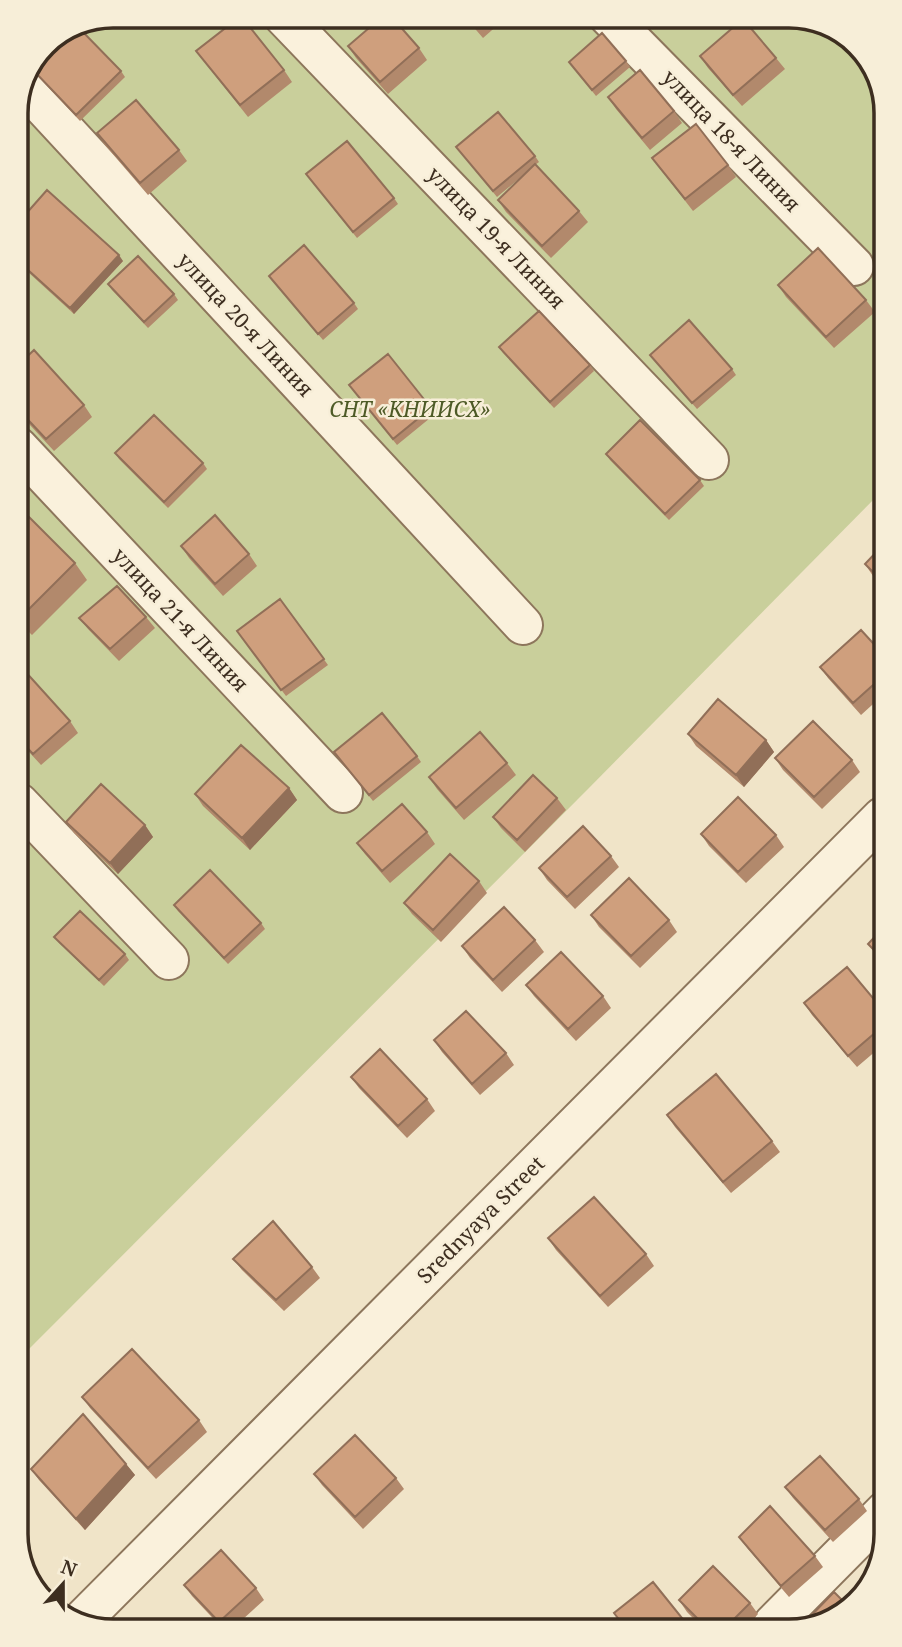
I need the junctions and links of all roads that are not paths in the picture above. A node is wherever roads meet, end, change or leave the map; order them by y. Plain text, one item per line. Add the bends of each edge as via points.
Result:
1 (295, 28) edge
2 (620, 28) edge
3 (31, 93) edge
4 (854, 266) dead end
5 (28, 458) edge
6 (709, 460) dead end
7 (523, 625) dead end
8 (343, 793) dead end
9 (28, 812) edge
10 (874, 826) edge
11 (169, 960) dead end
12 (874, 1522) edge
13 (87, 1615) edge
14 (778, 1619) edge

1 - 6 street, улица 19-я Линия
2 - 4 street, улица 18-я Линия
3 - 7 street, улица 20-я Линия
5 - 8 street, улица 21-я Линия
9 - 11 street
10 - 13 street, Srednyaya Street
12 - 14 street

